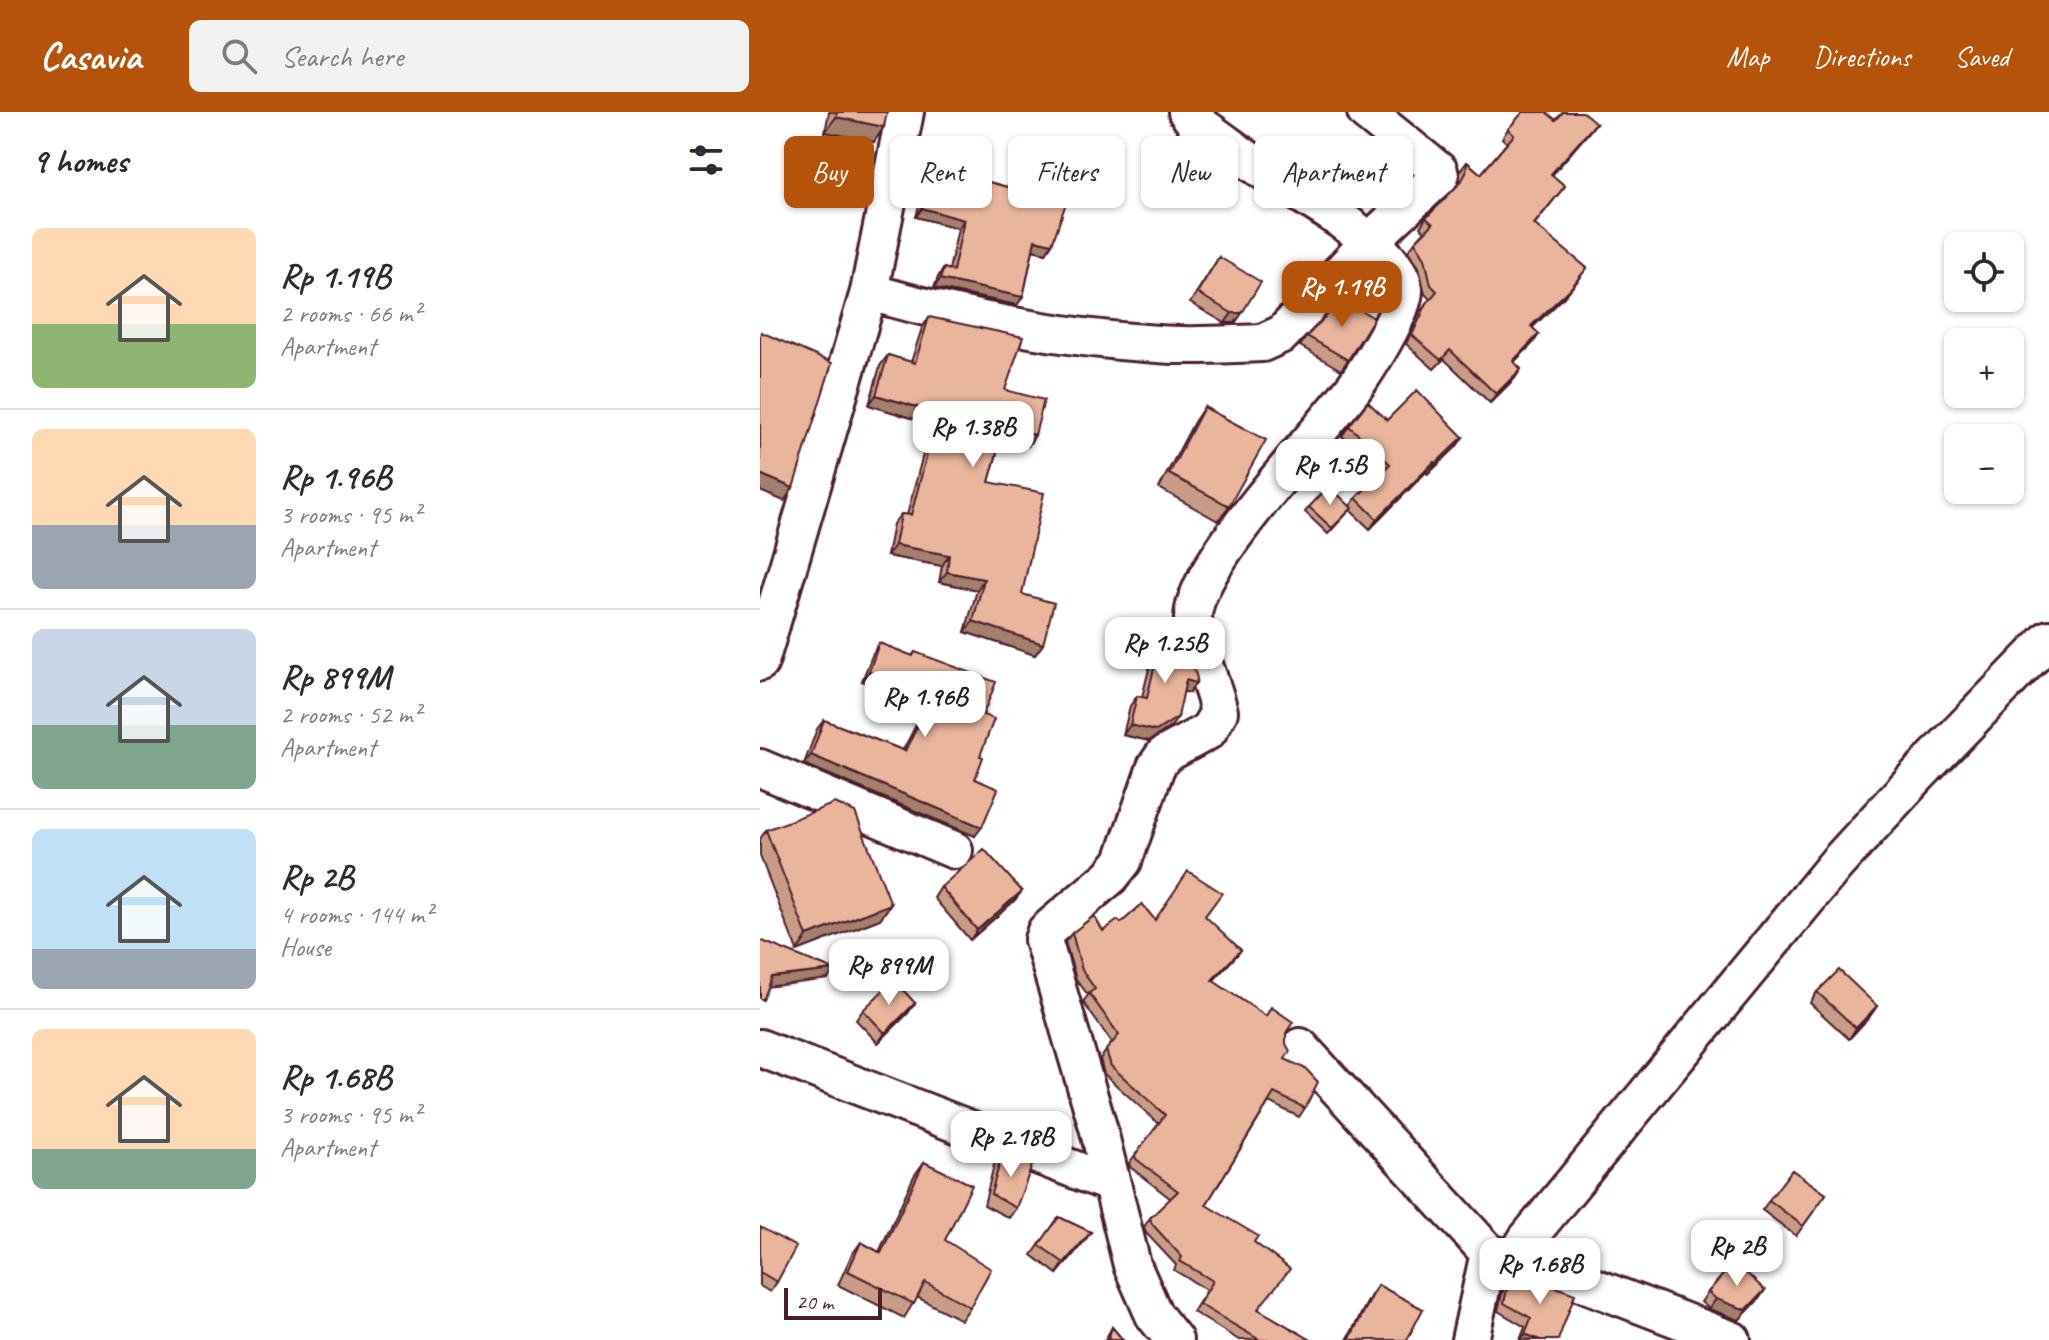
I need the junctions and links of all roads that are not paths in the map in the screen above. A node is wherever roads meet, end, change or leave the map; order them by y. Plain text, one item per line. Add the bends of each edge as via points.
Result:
1 (905, 112) edge
2 (1187, 112) edge
3 (1366, 112) edge
4 (1370, 241) junction
5 (869, 292) junction
6 (2049, 639) edge
7 (760, 662) edge
8 (760, 768) edge
9 (954, 850) dead end
10 (1300, 1047) dead end
11 (760, 1048) edge
12 (1112, 1184) junction
13 (1502, 1255) junction
14 (1174, 1340) edge
15 (1470, 1340) edge
16 (1732, 1340) edge

1 - 5 street
2 - 4 street
3 - 4 street via 1434,166 1438,180
4 - 5 street via 1282,334 1262,343 1160,345 1040,333
4 - 12 street via 1404,286 1377,354 1229,544 1198,596 1195,636 1219,712 1208,731 1164,755 1123,861 1046,931 1043,940
5 - 7 street
6 - 13 street via 1837,863 1527,1239
8 - 9 street
10 - 13 street
11 - 12 street
12 - 14 street via 1132,1265 1154,1315
13 - 15 street
13 - 16 street

